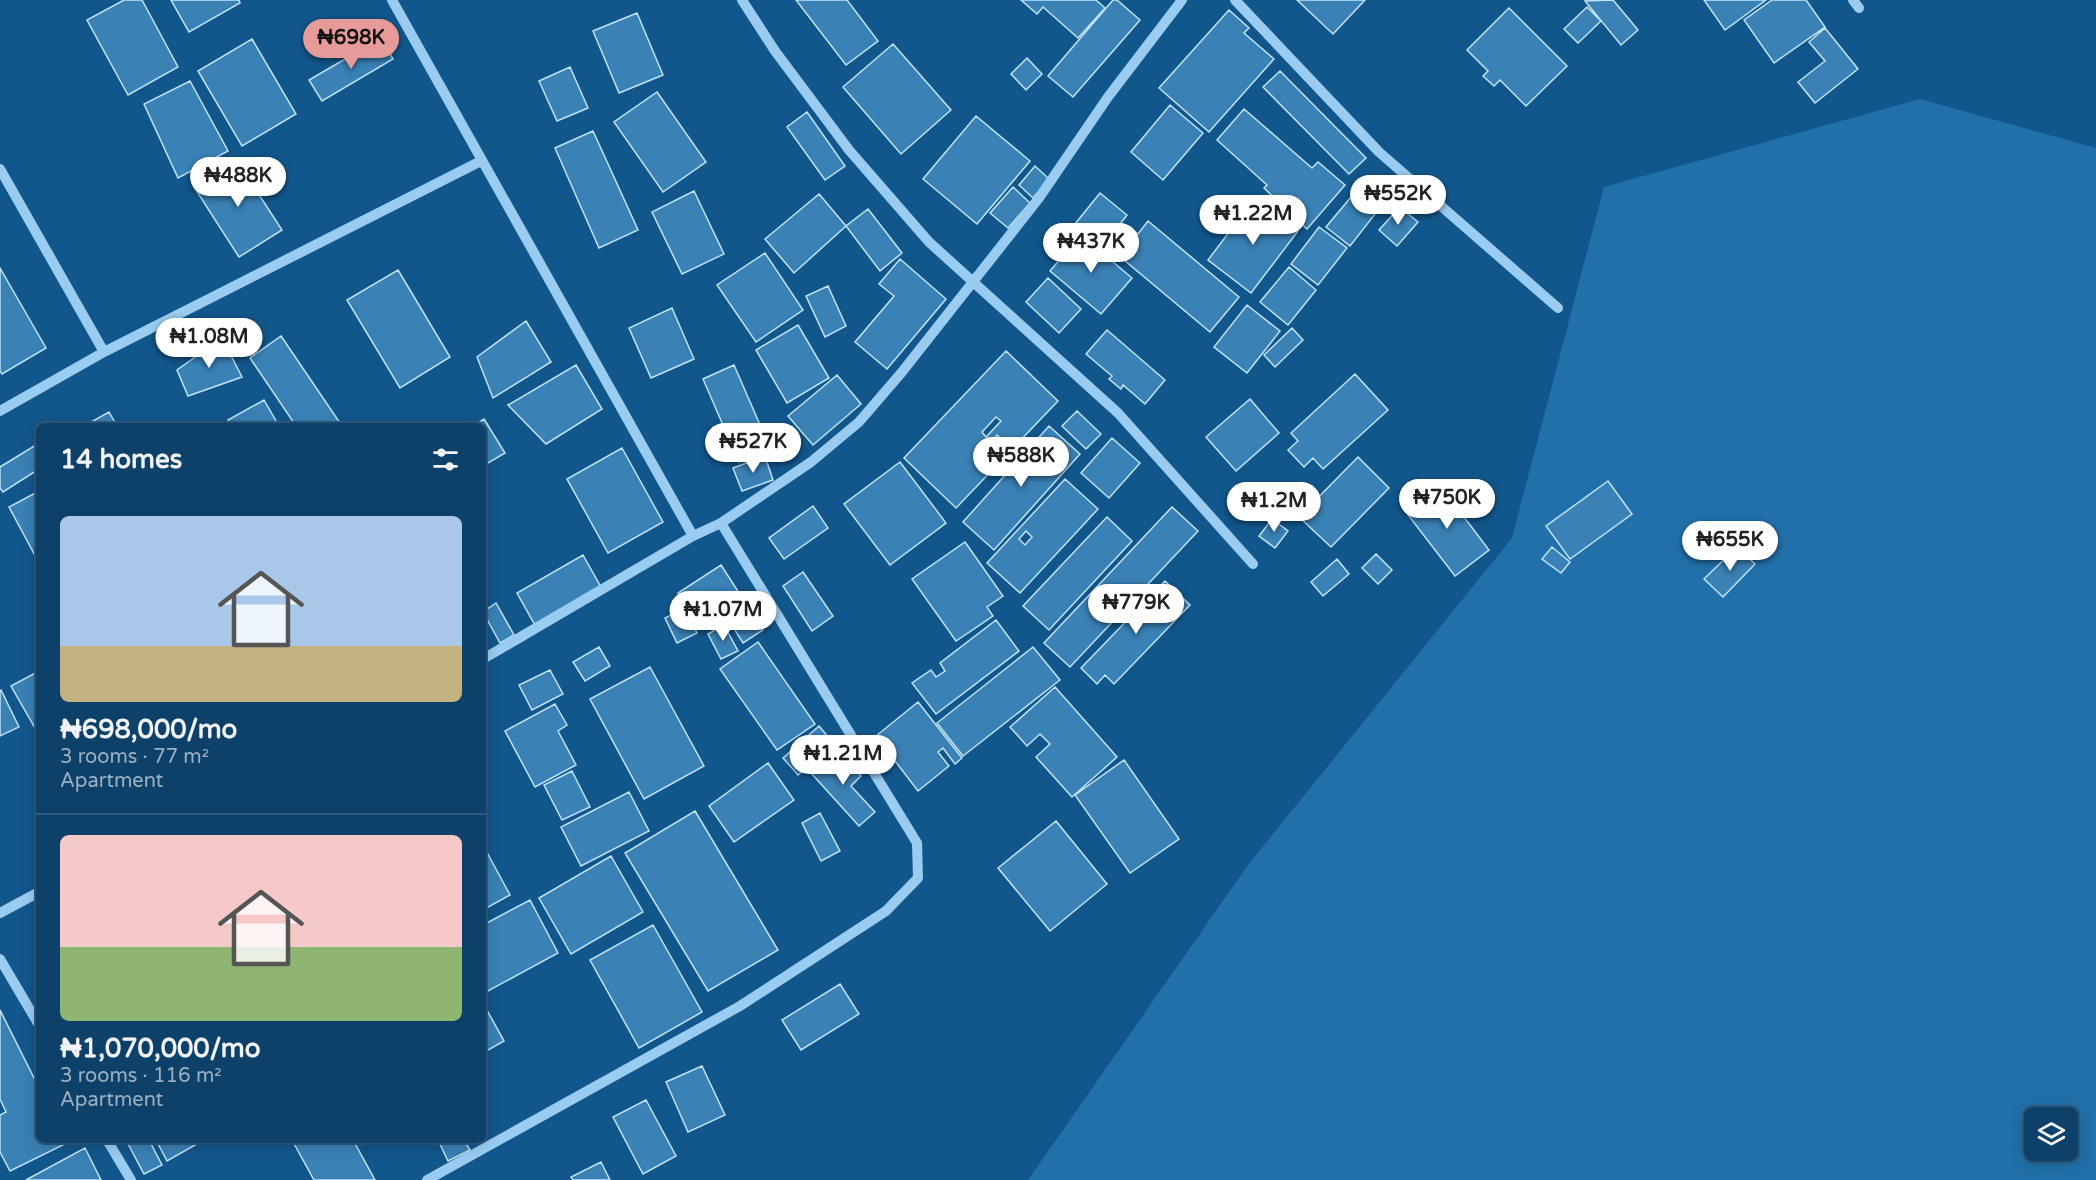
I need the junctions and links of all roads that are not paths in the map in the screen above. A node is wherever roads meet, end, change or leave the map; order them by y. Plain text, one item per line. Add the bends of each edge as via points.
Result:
1 (392, 0) edge
2 (742, 0) edge
3 (1182, 0) edge
4 (1234, 0) edge
5 (481, 160) junction
6 (0, 169) edge
7 (974, 282) junction
8 (1558, 308) dead end
9 (104, 352) junction
10 (0, 411) edge
11 (721, 523) junction
12 (693, 536) junction
13 (1253, 564) dead end
14 (486, 657) edge
15 (36, 894) edge
16 (0, 913) edge
17 (0, 959) edge
18 (36, 1020) edge
19 (109, 1143) edge
20 (131, 1180) edge
21 (427, 1180) edge

1 - 5 street
2 - 7 street via 849,150 929,242
3 - 7 street
4 - 8 street via 1379,152
5 - 9 street
5 - 12 street
6 - 9 street
7 - 11 street via 859,422 811,462
7 - 13 street via 1118,413
9 - 10 street
11 - 12 street
11 - 21 street via 917,843 918,878 886,911 740,1006
12 - 14 street
15 - 16 street
17 - 18 street
19 - 20 street

